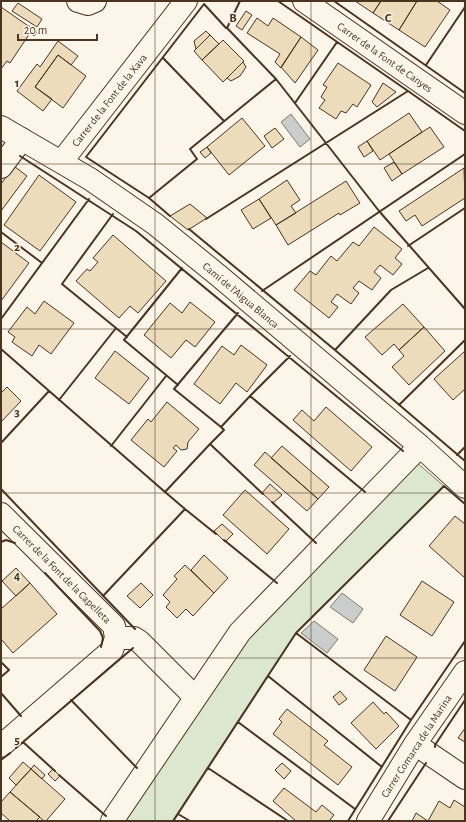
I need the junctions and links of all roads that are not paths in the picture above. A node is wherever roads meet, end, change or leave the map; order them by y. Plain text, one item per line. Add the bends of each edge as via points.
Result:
1 (78, 1) edge
2 (95, 1) edge
3 (186, 1) edge
4 (304, 1) edge
5 (465, 112) edge
6 (1, 127) edge
7 (22, 139) junction
8 (62, 161) junction
9 (1, 167) edge
10 (420, 446) junction
11 (465, 487) edge
12 (2, 517) edge
13 (116, 638) junction
14 (465, 672) edge
15 (195, 697) junction
16 (416, 744) junction
17 (1, 746) edge
18 (465, 778) edge
19 (112, 821) edge
20 (368, 821) edge

1 - 2 street via 88,4
3 - 8 street, Carrer de la Font de la Xava
4 - 5 street, Carrer de la Font de Canyes
6 - 7 street, Camí de l’Aigua Blanca
7 - 8 street, Camí de l’Aigua Blanca
7 - 9 street
8 - 10 street, Camí de l’Aigua Blanca via 155,224
10 - 11 street, Camí de l’Aigua Blanca
10 - 15 street via 240,632
12 - 13 street, Carrer de la Font de la Capelleta via 114,626
13 - 15 street via 134,638 140,642
13 - 17 street via 112,650
14 - 16 street, Carrer Comarca de la Marina
15 - 19 street
16 - 18 street
16 - 20 street, Carrer Comarca de la Marina

